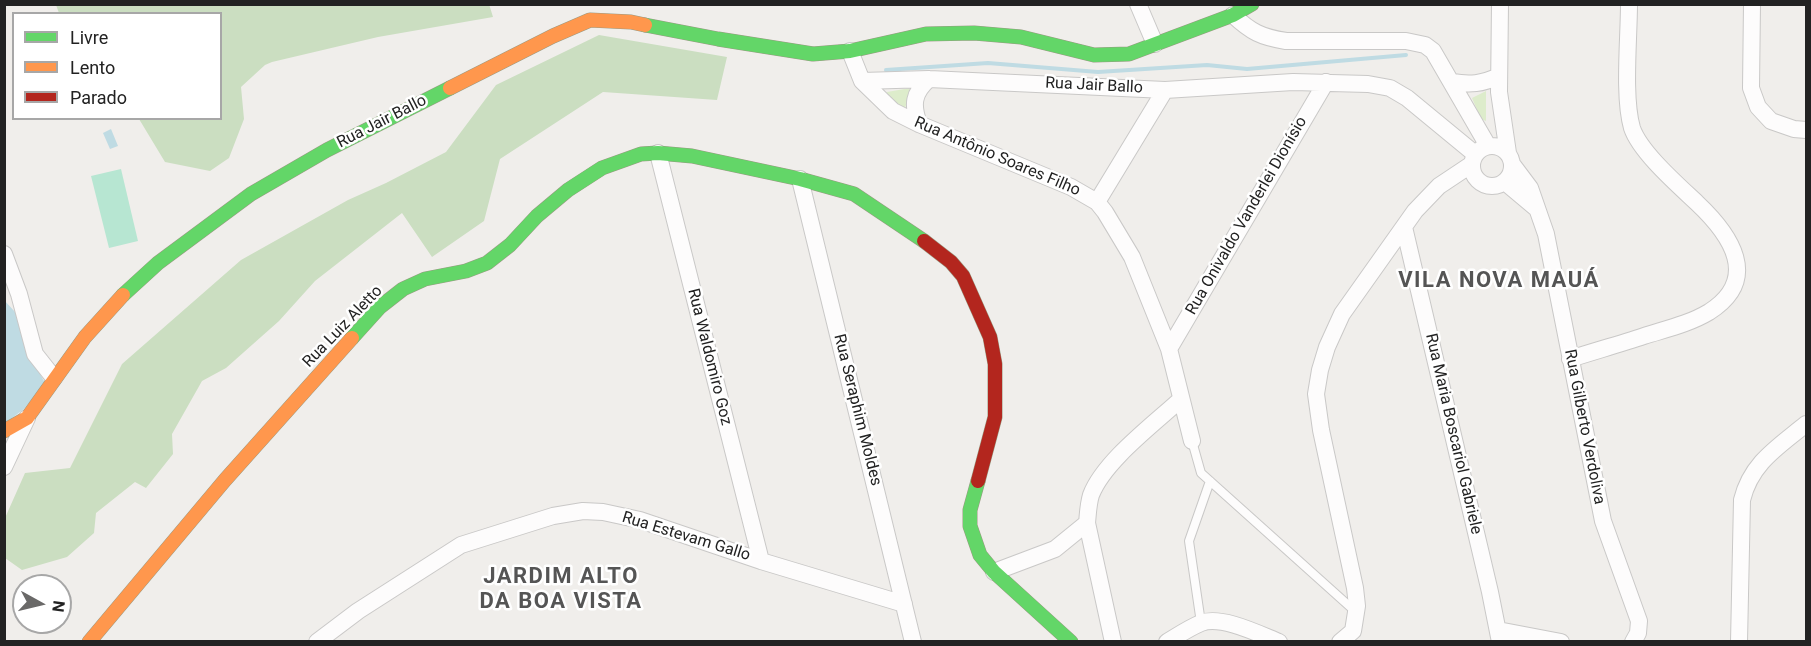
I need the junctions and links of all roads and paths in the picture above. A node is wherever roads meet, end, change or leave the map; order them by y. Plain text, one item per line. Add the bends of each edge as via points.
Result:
1 (1138, 4) edge
2 (1252, 4) edge
3 (1500, 4) edge
4 (1629, 4) edge
5 (1752, 4) edge
6 (1233, 15) junction
7 (1155, 44) junction
8 (850, 51) junction
9 (929, 79) junction
10 (862, 81) junction
11 (1326, 82) junction
12 (1452, 82) junction
13 (1499, 84) junction
14 (1165, 90) junction
15 (919, 124) junction
16 (1806, 130) edge
17 (658, 153) junction
18 (1482, 153) junction
19 (1510, 158) junction
20 (801, 179) junction
21 (1478, 180) junction
22 (1505, 182) junction
23 (1440, 186) junction
24 (1097, 202) junction
25 (1536, 208) junction
26 (1404, 227) junction
27 (4, 254) edge
28 (1168, 349) junction
29 (1570, 359) junction
30 (54, 378) junction
31 (1181, 399) junction
32 (27, 418) junction
33 (1806, 424) edge
34 (4, 430) edge
35 (1192, 441) joint
36 (4, 467) edge
37 (1210, 481) junction
38 (1087, 523) junction
39 (761, 561) junction
40 (994, 572) junction
41 (904, 604) junction
42 (1357, 613) junction
43 (1197, 631) edge
44 (1499, 636) edge
45 (89, 642) edge
46 (317, 642) edge
47 (913, 642) edge
48 (1071, 642) edge
49 (1113, 642) edge
50 (1167, 642) edge
51 (1279, 642) edge
52 (1340, 642) edge
53 (1561, 642) edge
54 (1633, 642) edge
55 (1739, 642) edge

1 - 7 street
2 - 6 street, Rua Jair Ballo
3 - 13 street
4 - 29 street via 1628,90 1638,141 1730,240 1737,271 1734,285 1710,311
5 - 16 street via 1751,88 1758,107 1771,120
6 - 7 street, Rua Jair Ballo
6 - 12 street via 1250,30 1286,41 1406,41 1425,45
7 - 8 street, Rua Jair Ballo via 1130,54 1094,55 1021,37 926,34
8 - 10 street, Rua Antônio Soares Filho
8 - 30 street, Rua Jair Ballo via 813,54 631,21 590,20 327,150 251,194 158,263 117,300
9 - 10 street, Rua Jair Ballo
9 - 14 street, Rua Jair Ballo
9 - 15 street via 921,87 913,110
10 - 15 street, Rua Antônio Soares Filho via 893,111
11 - 14 street, Rua Jair Ballo
11 - 18 street, Rua Jair Ballo via 1390,88
11 - 28 street, Rua Onivaldo Vanderlei Dionísio
12 - 13 street
12 - 18 street
13 - 18 street
13 - 19 street
14 - 24 street
15 - 24 street, Rua Antônio Soares Filho
17 - 20 street, Rua Luiz Aletto via 692,156
17 - 39 street, Rua Waldomiro Goz
17 - 45 street, Rua Luiz Aletto via 641,154 602,168 568,190 487,263 425,279 403,289 380,308 225,480
18 - 19 street via 1503,149
18 - 21 street via 1473,173
18 - 23 street
19 - 22 street
19 - 25 street, Rua Gilberto Verdoliva via 1530,188
20 - 40 street, Rua Luiz Aletto via 854,194 873,204 939,252 963,276 990,337 995,364 994,417 970,510 974,542
20 - 41 street, Rua Seraphim Moldes
21 - 22 street via 1494,186
21 - 23 street
22 - 25 street, Rua Gilberto Verdoliva
23 - 26 street
24 - 28 street, Rua Antônio Soares Filho via 1132,257
25 - 29 street, Rua Gilberto Verdoliva via 1546,234
26 - 42 street via 1342,314 1327,347 1317,394
26 - 44 street, Rua Maria Boscariol Gabriele
27 - 30 street via 20,294 35,354
28 - 31 street, Rua Antônio Soares Filho
29 - 54 street, Rua Gilberto Verdoliva via 1603,521 1639,621
30 - 32 street, Rua Jair Ballo
31 - 35 street, Rua Antônio Soares Filho
31 - 38 street via 1102,476 1092,494
32 - 34 street, Rua Jair Ballo
32 - 36 street
33 - 55 street via 1766,457 1746,484 1742,500
35 - 37 lane via 1201,473
37 - 42 lane
37 - 43 lane via 1189,541
38 - 40 street via 1055,549
38 - 49 street
39 - 41 street, Rua Estevam Gallo
39 - 46 street, Rua Estevam Gallo via 640,520 603,512 553,516 461,545
40 - 48 street, Rua Luiz Aletto
41 - 47 street, Rua Seraphim Moldes
42 - 52 street via 1353,631
43 - 50 street
43 - 51 street via 1216,621
44 - 53 street

